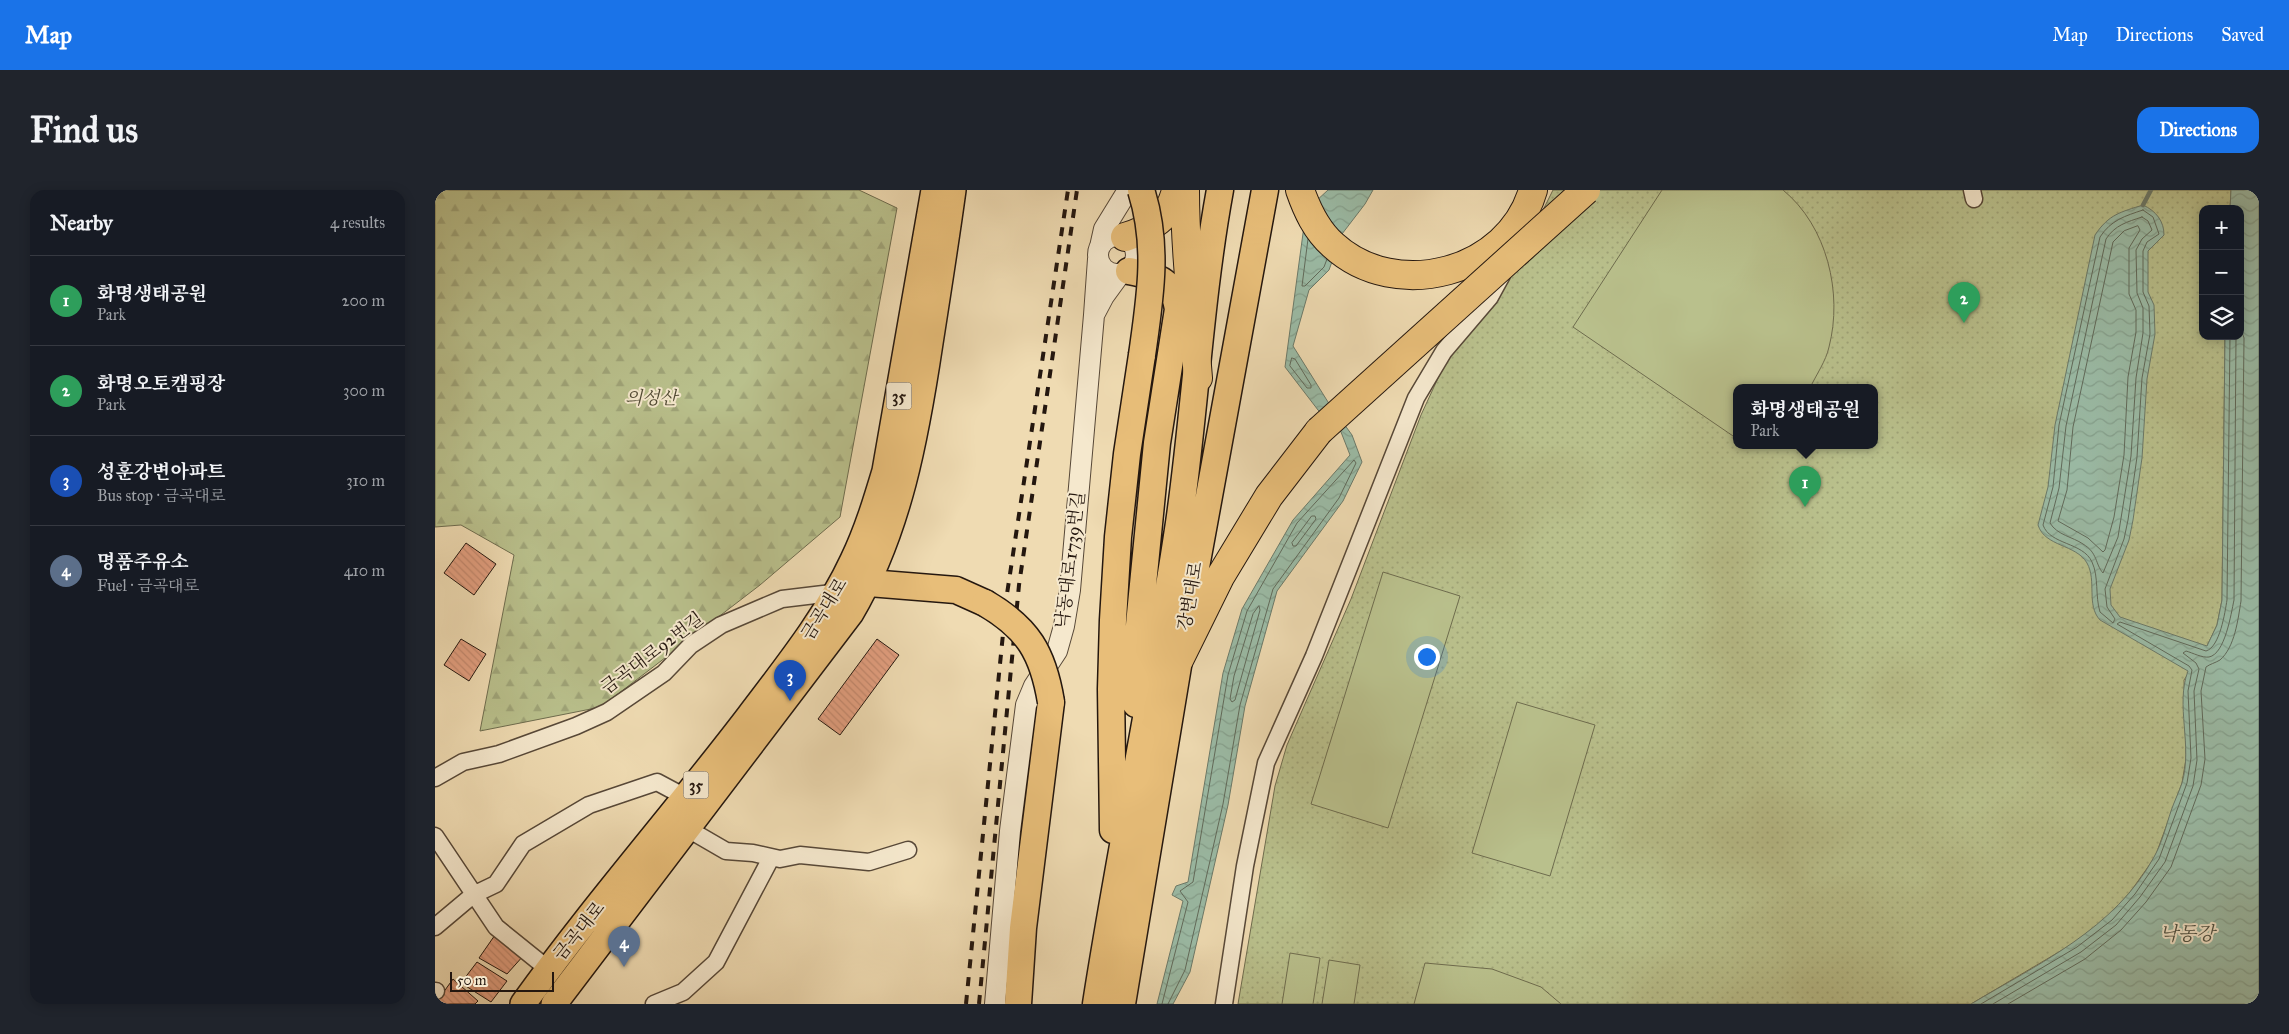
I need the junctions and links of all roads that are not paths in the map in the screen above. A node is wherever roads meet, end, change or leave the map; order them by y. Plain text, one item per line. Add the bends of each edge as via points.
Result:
1 (934, 190) edge
2 (953, 190) edge
3 (1141, 190) edge
4 (1176, 190) edge
5 (1185, 190) edge
6 (1220, 190) edge
7 (1265, 190) edge
8 (1299, 190) edge
9 (1533, 190) edge
10 (1548, 190) edge
11 (1586, 190) edge
12 (1123, 237) junction
13 (1099, 253) junction
14 (1124, 272) junction
15 (1094, 315) junction
16 (1198, 378) junction
17 (869, 583) junction
18 (835, 594) junction
19 (1179, 660) junction
20 (1140, 750) junction
21 (435, 778) edge
22 (687, 798) junction
23 (688, 830) junction
24 (435, 836) edge
25 (908, 850) dead end
26 (771, 858) junction
27 (1116, 870) junction
28 (473, 895) junction
29 (435, 927) edge
30 (548, 969) junction
31 (569, 984) junction
32 (523, 1004) edge
33 (554, 1004) edge
34 (654, 1004) edge
35 (995, 1004) edge
36 (1018, 1004) edge
37 (1095, 1004) edge
38 (1122, 1004) edge
39 (1224, 1004) edge

1 - 18 main road, 금곡대로 / 35 via 885,471 875,506
2 - 17 main road, 금곡대로 / 35 via 917,430 886,541
3 - 27 highway, bridge via 1150,223 1153,275 1125,472 1113,620 1112,807
4 - 12 highway via 1168,212 1159,221
5 - 16 highway via 1185,239
6 - 16 highway, 강변대로 via 1212,234
7 - 19 highway, 강변대로
8 - 9 highway via 1315,225 1332,245 1369,267 1411,276 1453,270 1485,253 1501,241 1522,216
10 - 39 street via 1490,297 1444,351 1415,398 1314,656 1266,763 1245,866
11 - 19 highway, bridge via 1319,431 1269,496 1220,577
12 - 13 street via 1109,238
12 - 13 street, 낙동대로1739번길 via 1128,190 1104,229
12 - 14 street via 1132,242 1137,253 1135,264
13 - 14 street via 1105,270
13 - 15 street, 낙동대로1739번길
14 - 15 street via 1104,296
14 - 20 highway via 1158,278 1170,286 1178,309 1157,443 1137,645 1135,697
15 - 35 street, 낙동대로1739번길 via 1070,590 1057,652 1026,705 1010,831
16 - 20 highway, 강변대로 via 1164,622
17 - 18 street, 금곡대로92번길
17 - 23 main road, 금곡대로 / 35 via 851,614
17 - 36 highway, bridge via 956,590 985,602 1009,619 1039,655 1051,702 1023,928
18 - 21 street, 금곡대로92번길 via 782,599 721,625 691,645 664,673 607,712 499,754 463,762
18 - 22 main road, 금곡대로 / 35 via 788,665
19 - 38 highway, 강변대로
20 - 27 highway, 강변대로
22 - 28 street via 657,782 589,805 523,844 497,884
22 - 30 main road, 금곡대로 / 35
23 - 26 street via 726,851
23 - 31 main road, 금곡대로 / 35 via 652,872
24 - 28 street
25 - 26 street via 869,862 800,855
26 - 34 street via 716,962 683,992
27 - 37 highway, 강변대로
28 - 29 street
28 - 30 street via 496,927
30 - 31 main road
30 - 32 main road, 금곡대로 / 35
31 - 33 main road, 금곡대로 / 35

